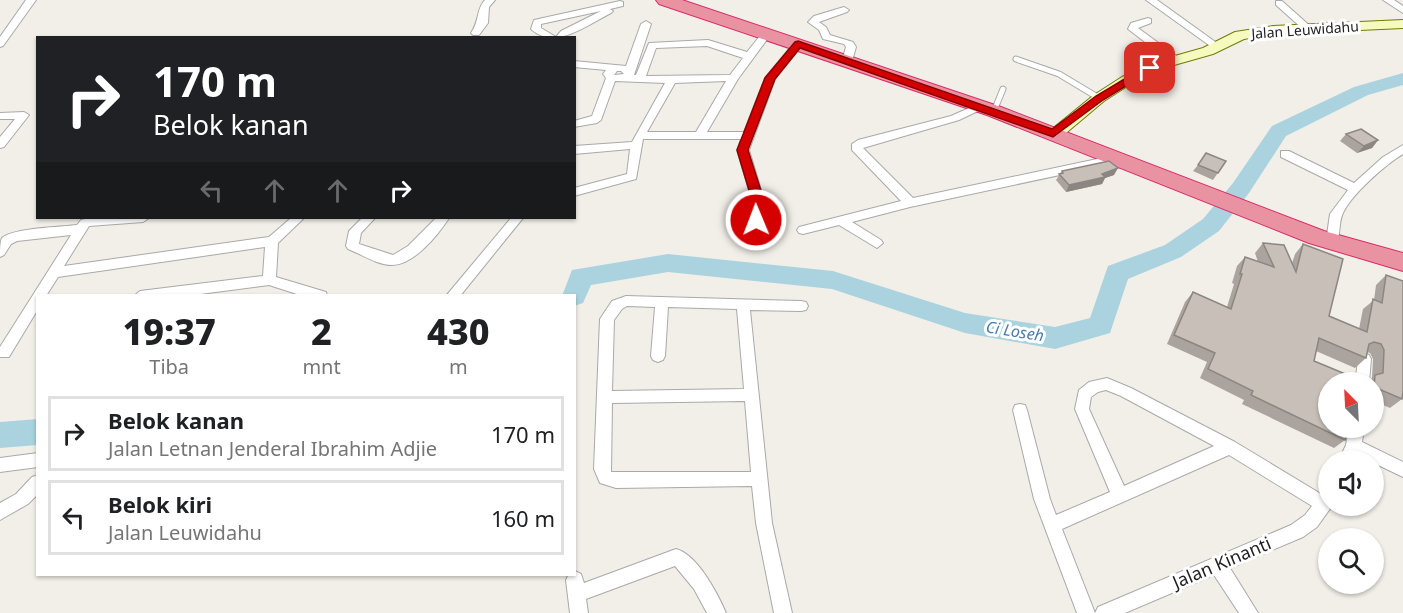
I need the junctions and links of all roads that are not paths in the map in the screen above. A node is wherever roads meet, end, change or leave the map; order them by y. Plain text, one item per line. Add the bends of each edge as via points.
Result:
1 (31, 0) edge
2 (490, 0) edge
3 (668, 0) edge
4 (1151, 0) edge
5 (1388, 0) edge
6 (622, 2) edge
7 (1279, 3) dead end
8 (844, 10) dead end
9 (1403, 10) edge
10 (1148, 21) dead end
11 (646, 24) dead end
12 (1403, 24) edge
13 (1307, 28) junction
14 (476, 33) dead end
15 (766, 34) junction
16 (548, 36) edge
17 (562, 36) edge
18 (0, 44) edge
19 (798, 44) junction
20 (639, 45) junction
21 (652, 45) junction
22 (1216, 46) junction
23 (748, 56) junction
24 (1016, 59) dead end
25 (1175, 60) junction
26 (847, 61) junction
27 (576, 64) edge
28 (613, 73) junction
29 (628, 75) junction
30 (733, 78) junction
31 (640, 79) junction
32 (672, 80) junction
33 (1003, 89) dead end
34 (1099, 98) junction
35 (986, 109) junction
36 (24, 115) junction
37 (0, 116) edge
38 (36, 116) edge
39 (576, 124) edge
40 (1053, 134) junction
41 (699, 135) junction
42 (747, 136) junction
43 (638, 141) junction
44 (0, 144) edge
45 (1403, 149) edge
46 (576, 150) edge
47 (1285, 154) dead end
48 (1116, 159) junction
49 (1356, 189) junction
50 (576, 191) edge
51 (910, 203) junction
52 (94, 219) edge
53 (297, 219) edge
54 (368, 219) edge
55 (442, 219) edge
56 (516, 219) edge
57 (756, 220) dead end
58 (840, 220) junction
59 (81, 229) junction
60 (803, 230) dead end
61 (1324, 240) junction
62 (272, 241) junction
63 (877, 243) dead end
64 (0, 252) edge
65 (1403, 262) edge
66 (52, 273) junction
67 (269, 280) junction
68 (40, 294) edge
69 (157, 294) edge
70 (314, 294) edge
71 (454, 294) edge
72 (36, 302) edge
73 (662, 302) junction
74 (743, 305) junction
75 (801, 306) dead end
76 (4, 353) dead end
77 (658, 356) dead end
78 (1364, 359) edge
79 (1363, 372) edge
80 (753, 395) junction
81 (604, 398) junction
82 (1020, 410) dead end
83 (1355, 438) edge
84 (1354, 445) junction
85 (1230, 447) junction
86 (1352, 450) edge
87 (36, 460) edge
88 (0, 465) edge
89 (1403, 470) edge
90 (759, 479) junction
91 (36, 484) edge
92 (1120, 495) junction
93 (1318, 496) edge
94 (1318, 511) edge
95 (0, 512) edge
96 (1052, 525) junction
97 (1218, 565) junction
98 (579, 613) edge
99 (717, 613) edge
100 (783, 613) edge
101 (1086, 613) edge
102 (1104, 613) edge
103 (1249, 613) edge

1 - 18 street
2 - 14 street via 484,6 483,23
3 - 15 highway
4 - 22 street
5 - 9 street
6 - 16 street via 537,22 536,29
6 - 17 street
7 - 13 street
8 - 26 street via 813,22 826,37 848,42 851,47
10 - 25 street via 1132,29
11 - 20 street
12 - 13 street, Jalan Leuwidahu
13 - 22 street, Jalan Leuwidahu via 1252,32
15 - 19 highway
15 - 23 street
19 - 26 highway
19 - 42 street via 770,78
20 - 21 street
20 - 29 street
21 - 23 street via 708,43
21 - 31 street
22 - 25 street, Jalan Leuwidahu
23 - 30 street
24 - 34 lane via 1078,82
25 - 34 street, Jalan Leuwidahu via 1150,68
26 - 35 highway
27 - 28 street
28 - 29 street via 624,68
28 - 39 street via 597,118
29 - 31 street
30 - 32 street
30 - 41 street
31 - 32 street
32 - 43 street
33 - 35 lane
34 - 40 street, Jalan Leuwidahu
35 - 40 highway
35 - 51 street via 856,147
36 - 37 street
36 - 38 street
36 - 44 street
40 - 48 highway
41 - 42 street
41 - 43 street
42 - 57 street via 743,150 757,197
43 - 46 street
43 - 50 street via 632,176
45 - 49 street
47 - 49 street
48 - 51 street
48 - 61 highway
49 - 61 street via 1342,203
51 - 58 street
52 - 59 street
53 - 62 street
54 - 55 street via 355,231 352,246 397,260
56 - 71 street
58 - 60 street
58 - 63 street
59 - 64 street via 14,237
59 - 66 street
61 - 65 highway
62 - 66 street
62 - 67 street
66 - 68 street
67 - 69 street
67 - 70 street
72 - 76 street
73 - 74 street
73 - 77 street
73 - 81 street via 626,301 611,310 607,319
74 - 75 street
74 - 80 street
78 - 79 street
80 - 81 street
80 - 90 street
81 - 90 street via 602,469 606,478
82 - 96 street
83 - 84 street
84 - 86 street
84 - 89 street
85 - 92 street
85 - 92 street via 1126,392 1107,384 1094,386 1084,394 1082,410
85 - 93 street
87 - 88 street
90 - 100 street
91 - 95 street via 22,499
92 - 96 street
94 - 97 street, Jalan Kinanti via 1297,531
96 - 101 street
97 - 102 street, Jalan Kinanti
97 - 103 street
98 - 99 street via 576,587 676,558 700,583

